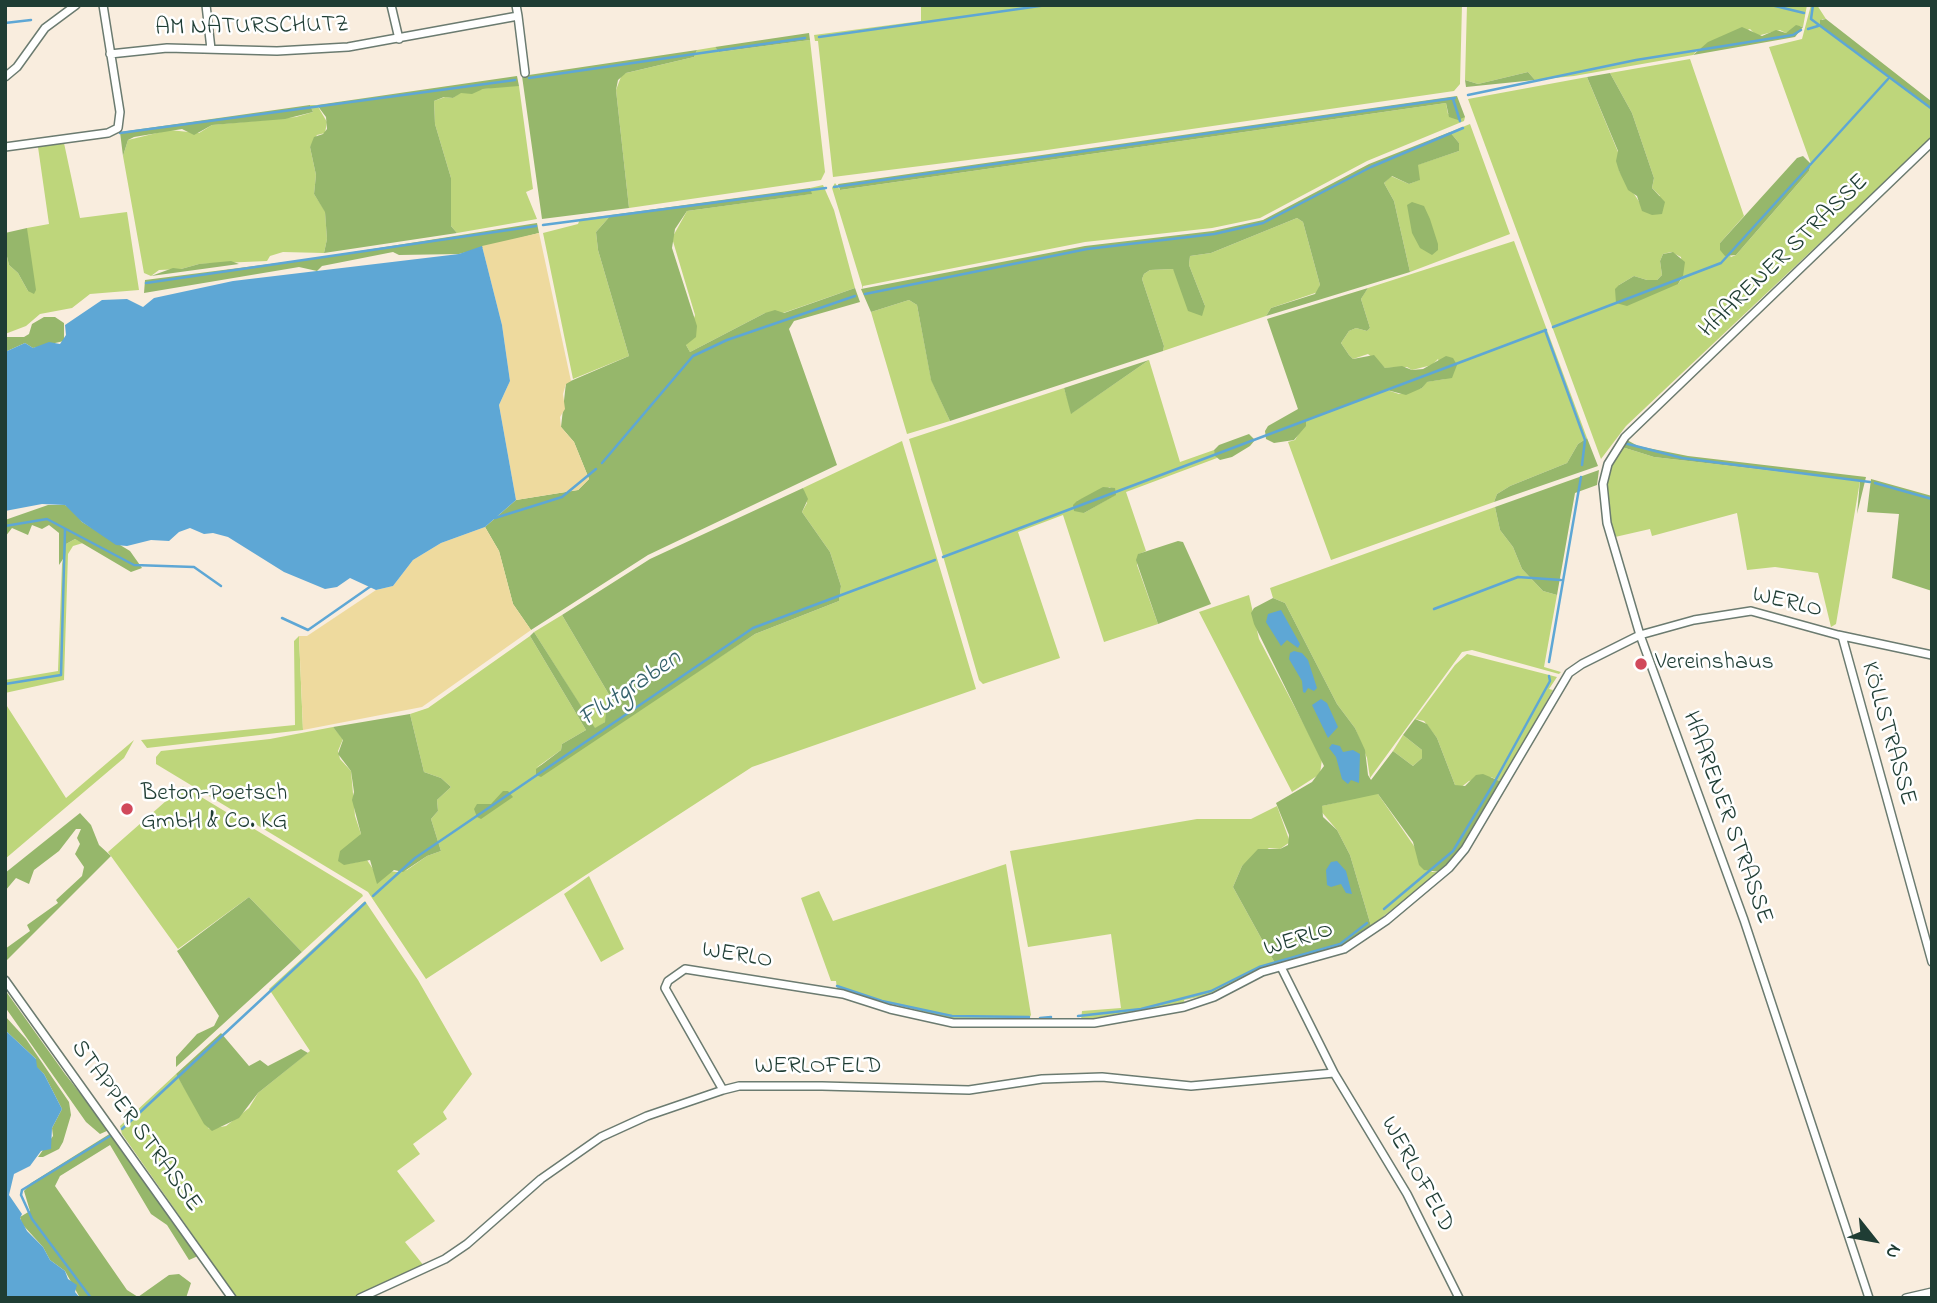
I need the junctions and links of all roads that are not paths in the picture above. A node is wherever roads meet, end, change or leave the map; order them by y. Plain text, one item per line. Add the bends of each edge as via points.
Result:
1 (76, 5) edge
2 (103, 5) edge
3 (206, 5) edge
4 (391, 5) edge
5 (516, 5) edge
6 (517, 16) junction
7 (399, 39) junction
8 (211, 49) junction
9 (110, 54) junction
10 (525, 73) dead end
11 (5, 77) edge
12 (1932, 142) edge
13 (5, 147) edge
14 (1640, 635) junction
15 (1842, 636) junction
16 (1932, 655) edge
17 (1932, 962) edge
18 (1281, 967) junction
19 (5, 980) edge
20 (1334, 1073) junction
21 (723, 1090) junction
22 (1932, 1292) edge
23 (233, 1298) edge
24 (360, 1298) edge
25 (1459, 1298) edge
26 (1869, 1298) edge
27 (1906, 1298) edge

1 - 11 street via 45,28
2 - 9 street
3 - 8 street
4 - 7 street
5 - 6 street
6 - 7 street, AM NATURSCHUTZ
6 - 10 street
7 - 8 street, AM NATURSCHUTZ via 315,50
8 - 9 street, AM NATURSCHUTZ
9 - 13 street via 121,119 116,130
12 - 14 street, HAARENER STRASSE via 1642,421 1611,457 1603,484 1604,508
14 - 15 street, WERLO via 1751,611
14 - 18 street, WERLO via 1569,673 1477,831 1449,868 1352,945
14 - 26 street, HAARENER STRASSE via 1744,920
15 - 16 street, WERLO
15 - 17 street, KÖLLSTRASSE
18 - 20 street, WERLOFELD
18 - 21 street, WERLO via 1200,1002 1119,1020 989,1024 953,1023 843,994 685,969 665,988
19 - 23 street, STAPPER STRASSE
20 - 21 street, WERLOFELD via 1191,1086 1102,1077 1042,1079 969,1090 738,1086
20 - 25 street, WERLOFELD via 1406,1194
21 - 24 street, WERLOFELD via 601,1137 541,1179 445,1259
22 - 27 street

